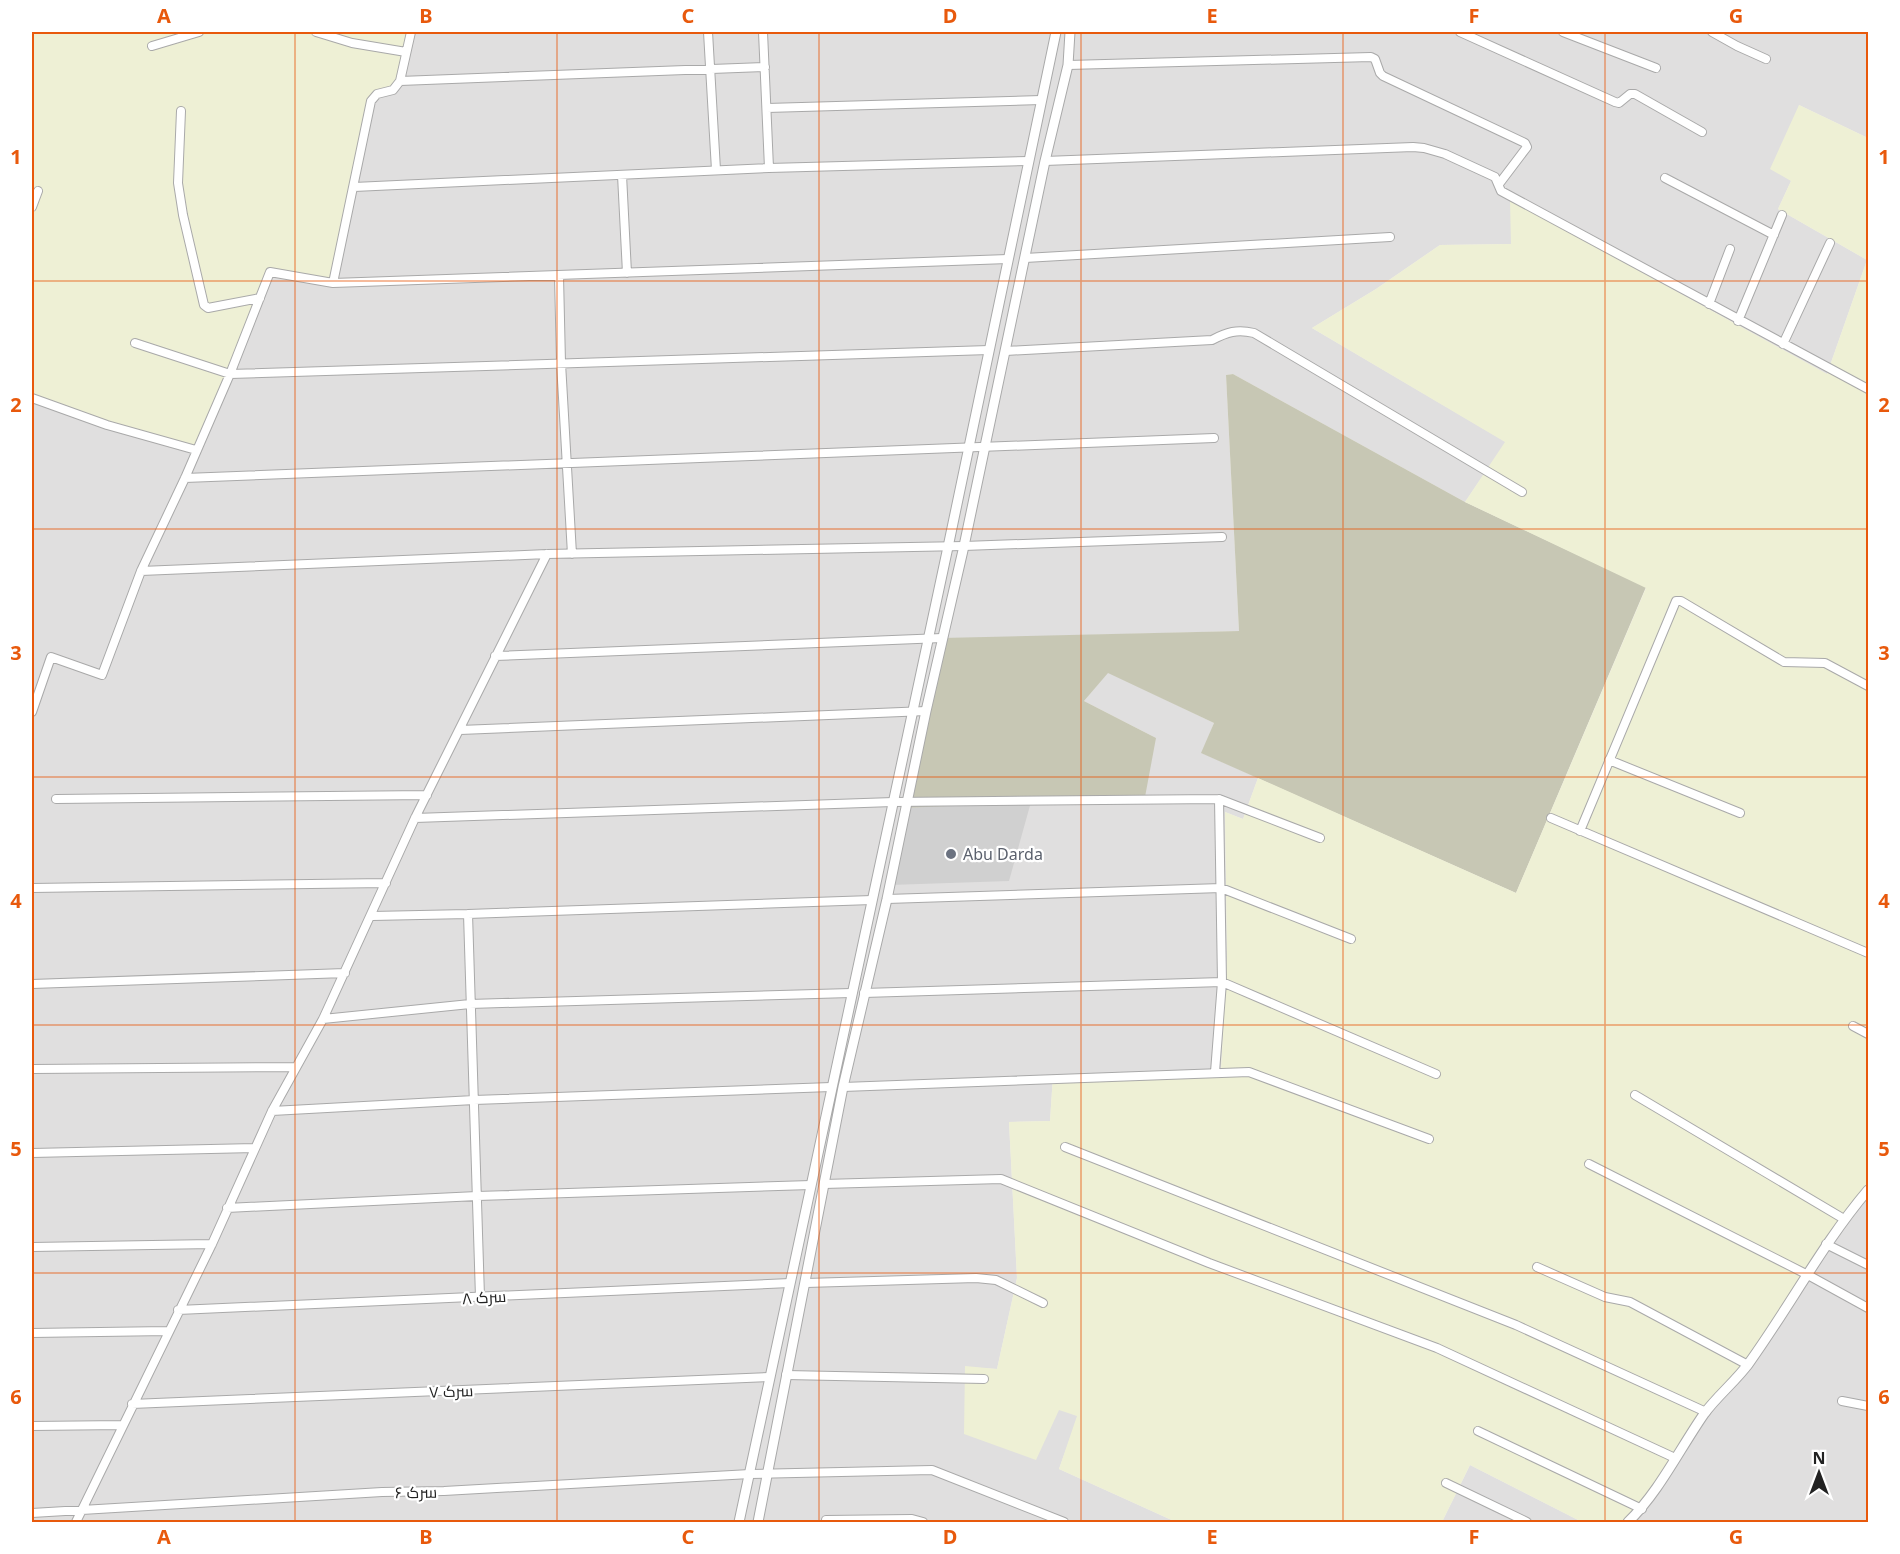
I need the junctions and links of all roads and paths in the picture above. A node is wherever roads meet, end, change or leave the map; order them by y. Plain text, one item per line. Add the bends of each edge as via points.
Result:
1 (199, 32) edge
2 (316, 32) edge
3 (411, 32) edge
4 (708, 32) edge
5 (763, 32) edge
6 (1056, 32) edge
7 (1070, 32) edge
8 (1460, 32) edge
9 (1563, 32) edge
10 (1712, 32) edge
11 (152, 46) dead end
12 (406, 52) junction
13 (1766, 59) dead end
14 (1068, 65) junction
15 (765, 67) junction
16 (1656, 68) dead end
17 (710, 69) junction
18 (400, 81) junction
19 (1041, 100) junction
20 (767, 108) junction
21 (181, 111) dead end
22 (1702, 132) dead end
23 (1029, 161) junction
24 (1045, 161) junction
25 (769, 168) junction
26 (716, 171) junction
27 (622, 175) junction
28 (1665, 178) dead end
29 (1499, 184) junction
30 (354, 187) junction
31 (38, 191) dead end
32 (32, 207) edge
33 (1782, 214) dead end
34 (1774, 235) junction
35 (1390, 237) dead end
36 (1830, 243) dead end
37 (1730, 249) dead end
38 (1025, 258) junction
39 (1008, 259) junction
40 (627, 273) junction
41 (559, 276) junction
42 (333, 283) junction
43 (260, 298) junction
44 (1709, 304) junction
45 (1738, 321) junction
46 (135, 343) dead end
47 (1783, 344) junction
48 (989, 350) junction
49 (1006, 351) junction
50 (561, 363) junction
51 (230, 374) junction
52 (1869, 389) edge
53 (32, 398) edge
54 (1214, 438) dead end
55 (985, 446) junction
56 (969, 447) junction
57 (196, 450) junction
58 (568, 464) junction
59 (184, 478) junction
60 (1522, 492) dead end
61 (1221, 537) dead end
62 (964, 546) junction
63 (948, 547) junction
64 (572, 554) junction
65 (547, 555) junction
66 (141, 571) junction
67 (942, 638) junction
68 (928, 639) junction
69 (495, 656) junction
70 (1869, 686) edge
71 (926, 711) junction
72 (32, 712) edge
73 (913, 712) junction
74 (460, 730) junction
75 (1609, 760) junction
76 (428, 795) junction
77 (57, 799) dead end
78 (1219, 799) junction
79 (893, 802) junction
80 (906, 803) junction
81 (1740, 813) dead end
82 (1551, 818) dead end
83 (416, 819) junction
84 (1580, 831) junction
85 (1320, 838) dead end
86 (387, 883) junction
87 (32, 888) edge
88 (1221, 888) junction
89 (887, 899) junction
90 (872, 900) junction
91 (468, 914) junction
92 (372, 916) junction
93 (1351, 939) dead end
94 (1869, 953) edge
95 (345, 973) junction
96 (1222, 982) junction
97 (32, 984) edge
98 (851, 993) junction
99 (864, 993) junction
100 (470, 1004) junction
101 (323, 1018) junction
102 (1853, 1026) dead end
103 (1869, 1034) edge
104 (296, 1067) junction
105 (32, 1069) edge
106 (1215, 1072) junction
107 (1436, 1074) dead end
108 (831, 1087) junction
109 (843, 1087) junction
110 (1635, 1095) dead end
111 (474, 1100) junction
112 (272, 1111) junction
113 (1429, 1140) dead end
114 (1065, 1147) dead end
115 (255, 1148) junction
116 (32, 1153) edge
117 (1589, 1164) dead end
118 (824, 1184) junction
119 (810, 1185) junction
120 (1869, 1190) edge
121 (477, 1196) junction
122 (227, 1208) junction
123 (1844, 1219) junction
124 (212, 1244) junction
125 (1826, 1244) junction
126 (32, 1247) edge
127 (1869, 1265) edge
128 (1537, 1267) dead end
129 (1808, 1275) junction
130 (790, 1283) junction
131 (806, 1283) junction
132 (480, 1297) junction
133 (1043, 1303) dead end
134 (1869, 1308) edge
135 (178, 1310) junction
136 (168, 1331) junction
137 (32, 1333) edge
138 (1748, 1365) junction
139 (786, 1375) junction
140 (770, 1377) junction
141 (984, 1379) dead end
142 (1842, 1401) dead end
143 (132, 1404) junction
144 (1869, 1406) edge
145 (1706, 1412) junction
146 (123, 1425) junction
147 (32, 1426) edge
148 (1479, 1431) dead end
149 (1675, 1458) junction
150 (750, 1474) junction
151 (768, 1474) junction
152 (1446, 1483) dead end
153 (82, 1509) junction
154 (1642, 1509) junction
155 (32, 1513) edge
156 (826, 1520) dead end
157 (75, 1522) edge
158 (739, 1522) edge
159 (758, 1522) edge
160 (923, 1522) edge
161 (1064, 1522) edge
162 (1527, 1522) edge
163 (1628, 1522) edge

1 - 11 street
2 - 12 street
3 - 12 street
4 - 17 street
5 - 15 street
6 - 19 street
7 - 14 street
8 - 22 street via 1615,102 1635,94
9 - 16 street
10 - 13 street
12 - 18 street
14 - 24 street
14 - 29 street via 1371,57 1383,76 1525,143 1527,147
15 - 17 street
15 - 20 street
17 - 18 street
17 - 26 street
18 - 30 street via 393,90 377,94 371,101
19 - 20 street
19 - 23 street
20 - 25 street
21 - 43 street via 178,183 204,305 208,308
23 - 25 street
23 - 39 street
24 - 29 street via 1413,147 1445,154 1495,177
24 - 38 street
25 - 26 street
26 - 27 street
27 - 30 street
27 - 40 street
28 - 34 street
29 - 44 street via 1501,191
30 - 42 street
31 - 32 street
33 - 34 street
34 - 45 street
35 - 38 street
36 - 47 street
37 - 44 street
38 - 49 street
39 - 40 street
39 - 48 street
40 - 41 street
41 - 42 street
41 - 50 street
42 - 43 street via 272,270
43 - 51 street
44 - 45 street
45 - 47 street
46 - 51 street
47 - 52 street
48 - 50 street
48 - 56 street
49 - 55 street
49 - 60 street via 1212,340 1227,332 1254,333
50 - 51 street
50 - 58 street
51 - 57 street
53 - 57 street via 107,425
54 - 55 street
55 - 56 street
55 - 62 street
56 - 58 street
56 - 63 street
57 - 59 street
58 - 59 street
58 - 64 street
59 - 66 street
61 - 62 street
62 - 63 street
62 - 67 street
63 - 64 street
63 - 68 street
64 - 65 street
65 - 66 street
65 - 69 street
66 - 72 street via 102,675 51,657
67 - 68 street
67 - 71 street
68 - 69 street
68 - 73 street
69 - 74 street
70 - 75 street via 1825,663 1784,662 1676,601
71 - 73 street
71 - 80 street
73 - 74 street
73 - 79 street
74 - 76 street
75 - 81 street
75 - 84 street
76 - 77 street
76 - 83 street
78 - 80 street
78 - 85 street
78 - 88 street
79 - 80 street
79 - 83 street
79 - 90 street
80 - 89 street
82 - 84 street
83 - 86 street
84 - 94 street
86 - 87 street
86 - 92 street
88 - 89 street
88 - 93 street
88 - 96 street
89 - 99 street
90 - 91 street
90 - 98 street
91 - 92 street
91 - 100 street
92 - 95 street
95 - 97 street
95 - 101 street
96 - 99 street
96 - 106 street
96 - 107 street
98 - 100 street
98 - 108 street
99 - 109 street
100 - 101 street
100 - 111 street
101 - 104 street
102 - 103 street
104 - 105 street
104 - 112 street
106 - 109 street
106 - 113 street via 1249,1072
108 - 111 street
108 - 119 street
109 - 118 street
110 - 123 street
111 - 112 street
111 - 121 street
112 - 115 street
114 - 145 street via 1516,1325
115 - 116 street
115 - 122 street
117 - 129 street
118 - 131 street
118 - 149 street via 1001,1179 1209,1263 1437,1348
119 - 121 street
119 - 130 street
120 - 123 street
121 - 122 street
121 - 132 street
122 - 124 street
123 - 125 street
124 - 126 street
124 - 135 street
125 - 127 street
125 - 129 street
128 - 138 street via 1605,1297 1630,1302
129 - 134 street
129 - 138 street
130 - 132 street, سرک ۸
130 - 140 street
131 - 133 street via 976,1278 996,1280
131 - 139 street
132 - 135 street, سرک ۸
135 - 136 street
136 - 137 street
136 - 143 street
138 - 145 street
139 - 141 street
139 - 151 street
140 - 143 street, سرک ۷
140 - 150 street
142 - 144 street
143 - 146 street
145 - 149 street
146 - 147 street
146 - 153 street
148 - 154 street
149 - 154 street
150 - 151 street, سرک ۶
150 - 153 street, سرک ۶
150 - 158 street
151 - 159 street
151 - 161 street, سرک ۶ via 932,1470
152 - 162 street
153 - 155 street, سرک ۶
153 - 157 street
154 - 163 street
156 - 160 street

